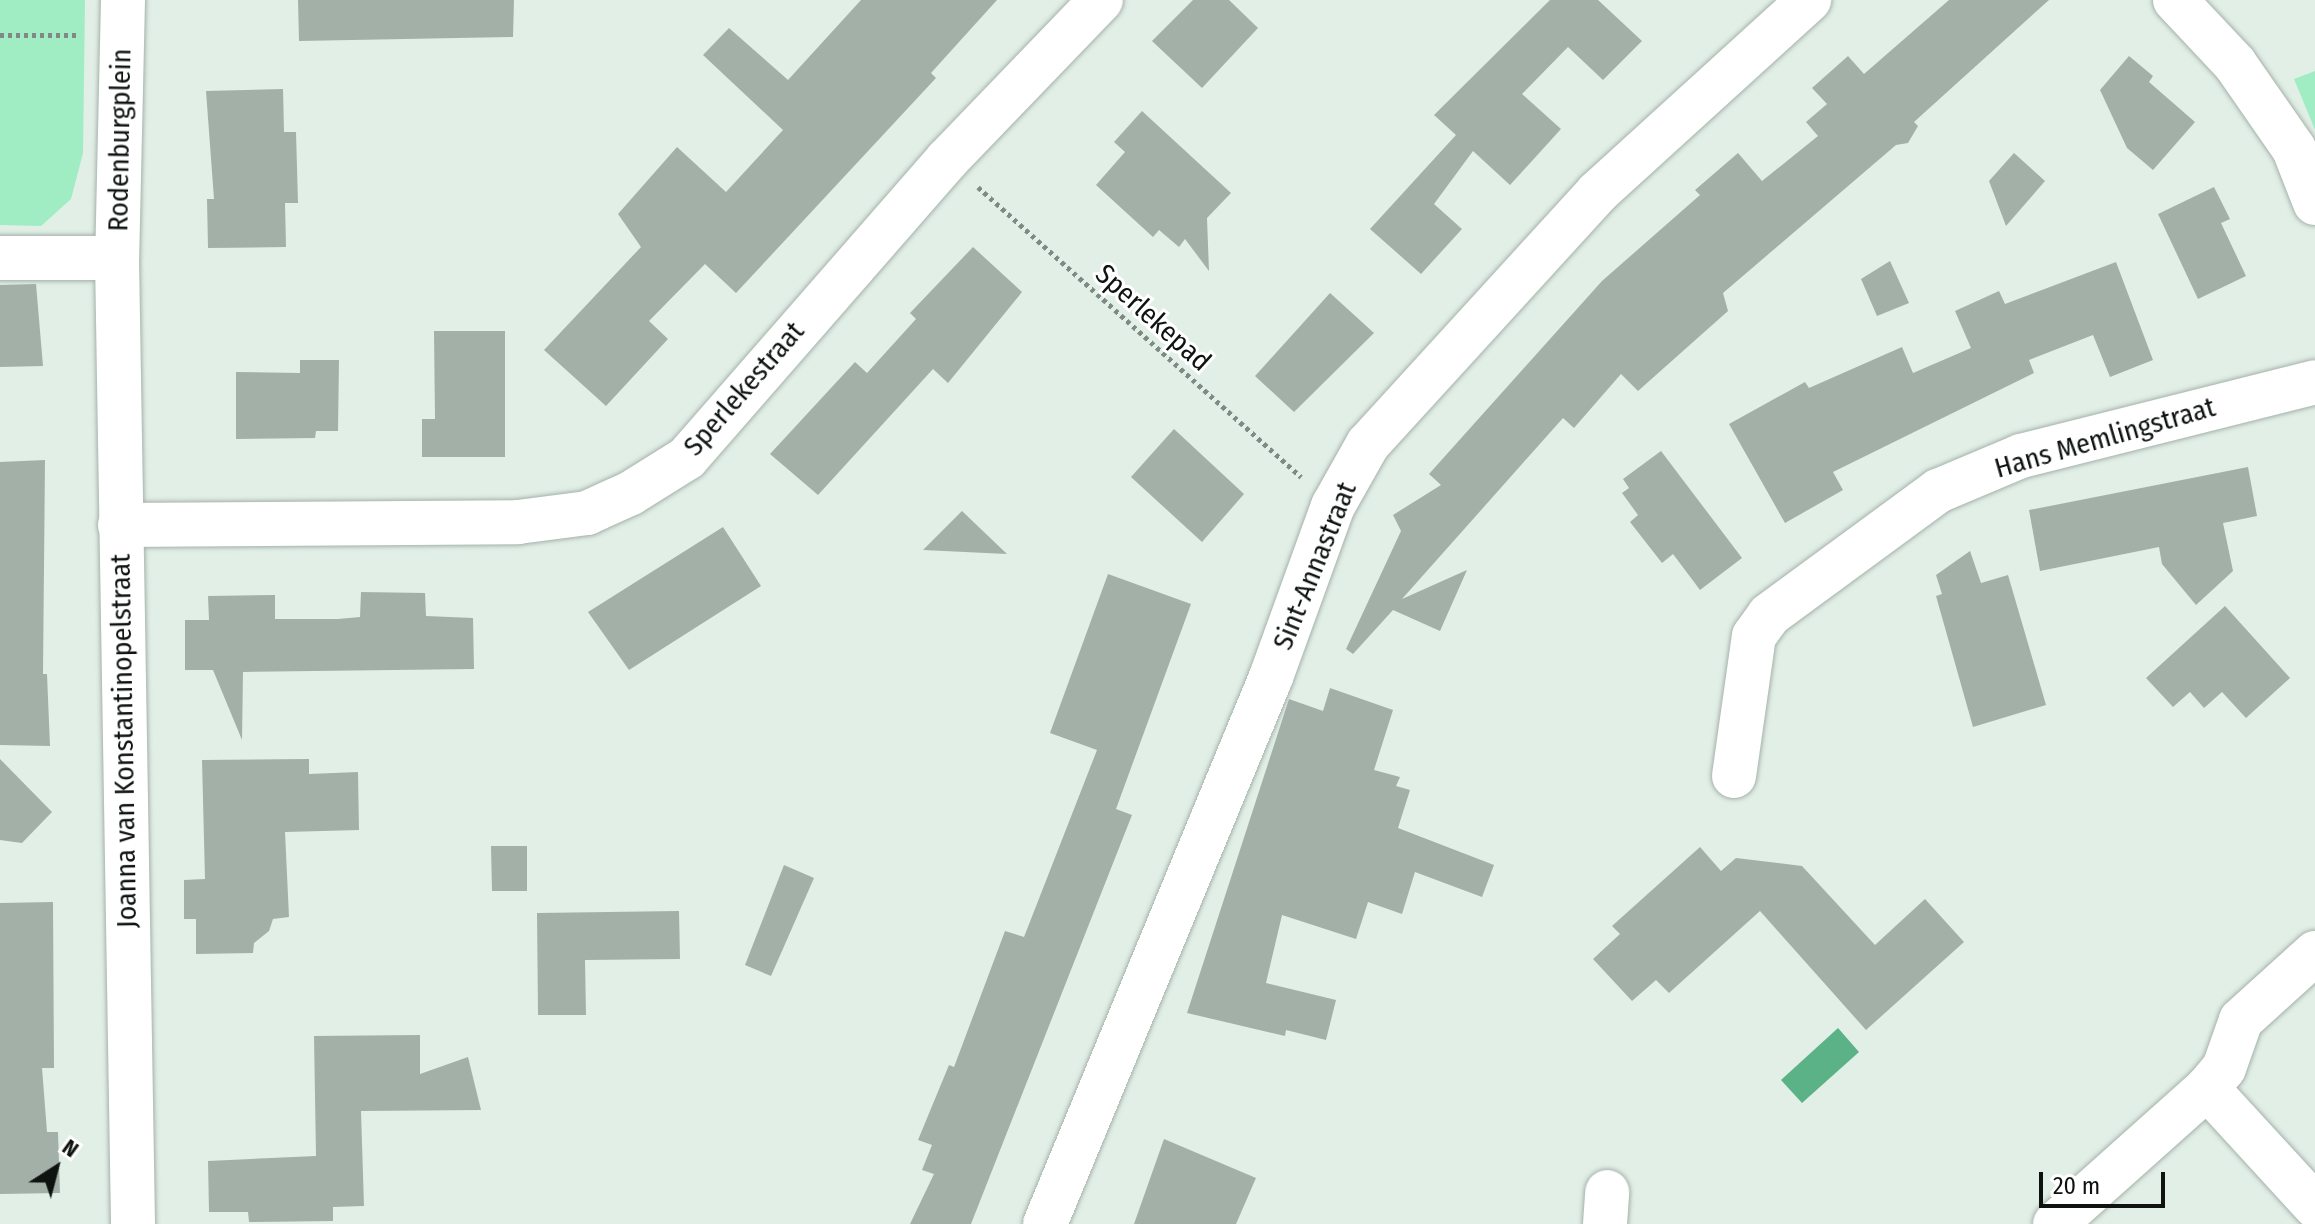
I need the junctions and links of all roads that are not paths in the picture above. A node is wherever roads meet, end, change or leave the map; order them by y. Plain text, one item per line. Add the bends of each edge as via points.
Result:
1 (1101, 0) edge
2 (1809, 0) edge
3 (2175, 0) edge
4 (122, 17) edge
5 (2315, 203) edge
6 (0, 258) edge
7 (117, 258) junction
8 (2315, 382) edge
9 (120, 525) junction
10 (1734, 776) dead end
11 (2315, 953) edge
12 (2207, 1088) junction
13 (2315, 1206) edge
14 (133, 1224) edge
15 (1045, 1224) edge
16 (2055, 1224) edge

1 - 9 street, Sperlekestraat via 947,160 687,458 587,513 518,522 389,526
2 - 15 street, Sint-Annastraat via 1597,193 1368,444 1333,506 1271,677
3 - 5 street via 2252,88 2294,149
4 - 7 street, Rodenburgplein
6 - 7 street, Rodenburgplein
7 - 9 street, Joanna van Konstantinopelstraat
8 - 10 street, Hans Memlingstraat via 2021,456 1938,491 1769,615 1754,636
9 - 14 street, Joanna van Konstantinopelstraat
11 - 12 street via 2241,1020 2224,1068
12 - 13 street
12 - 16 street

